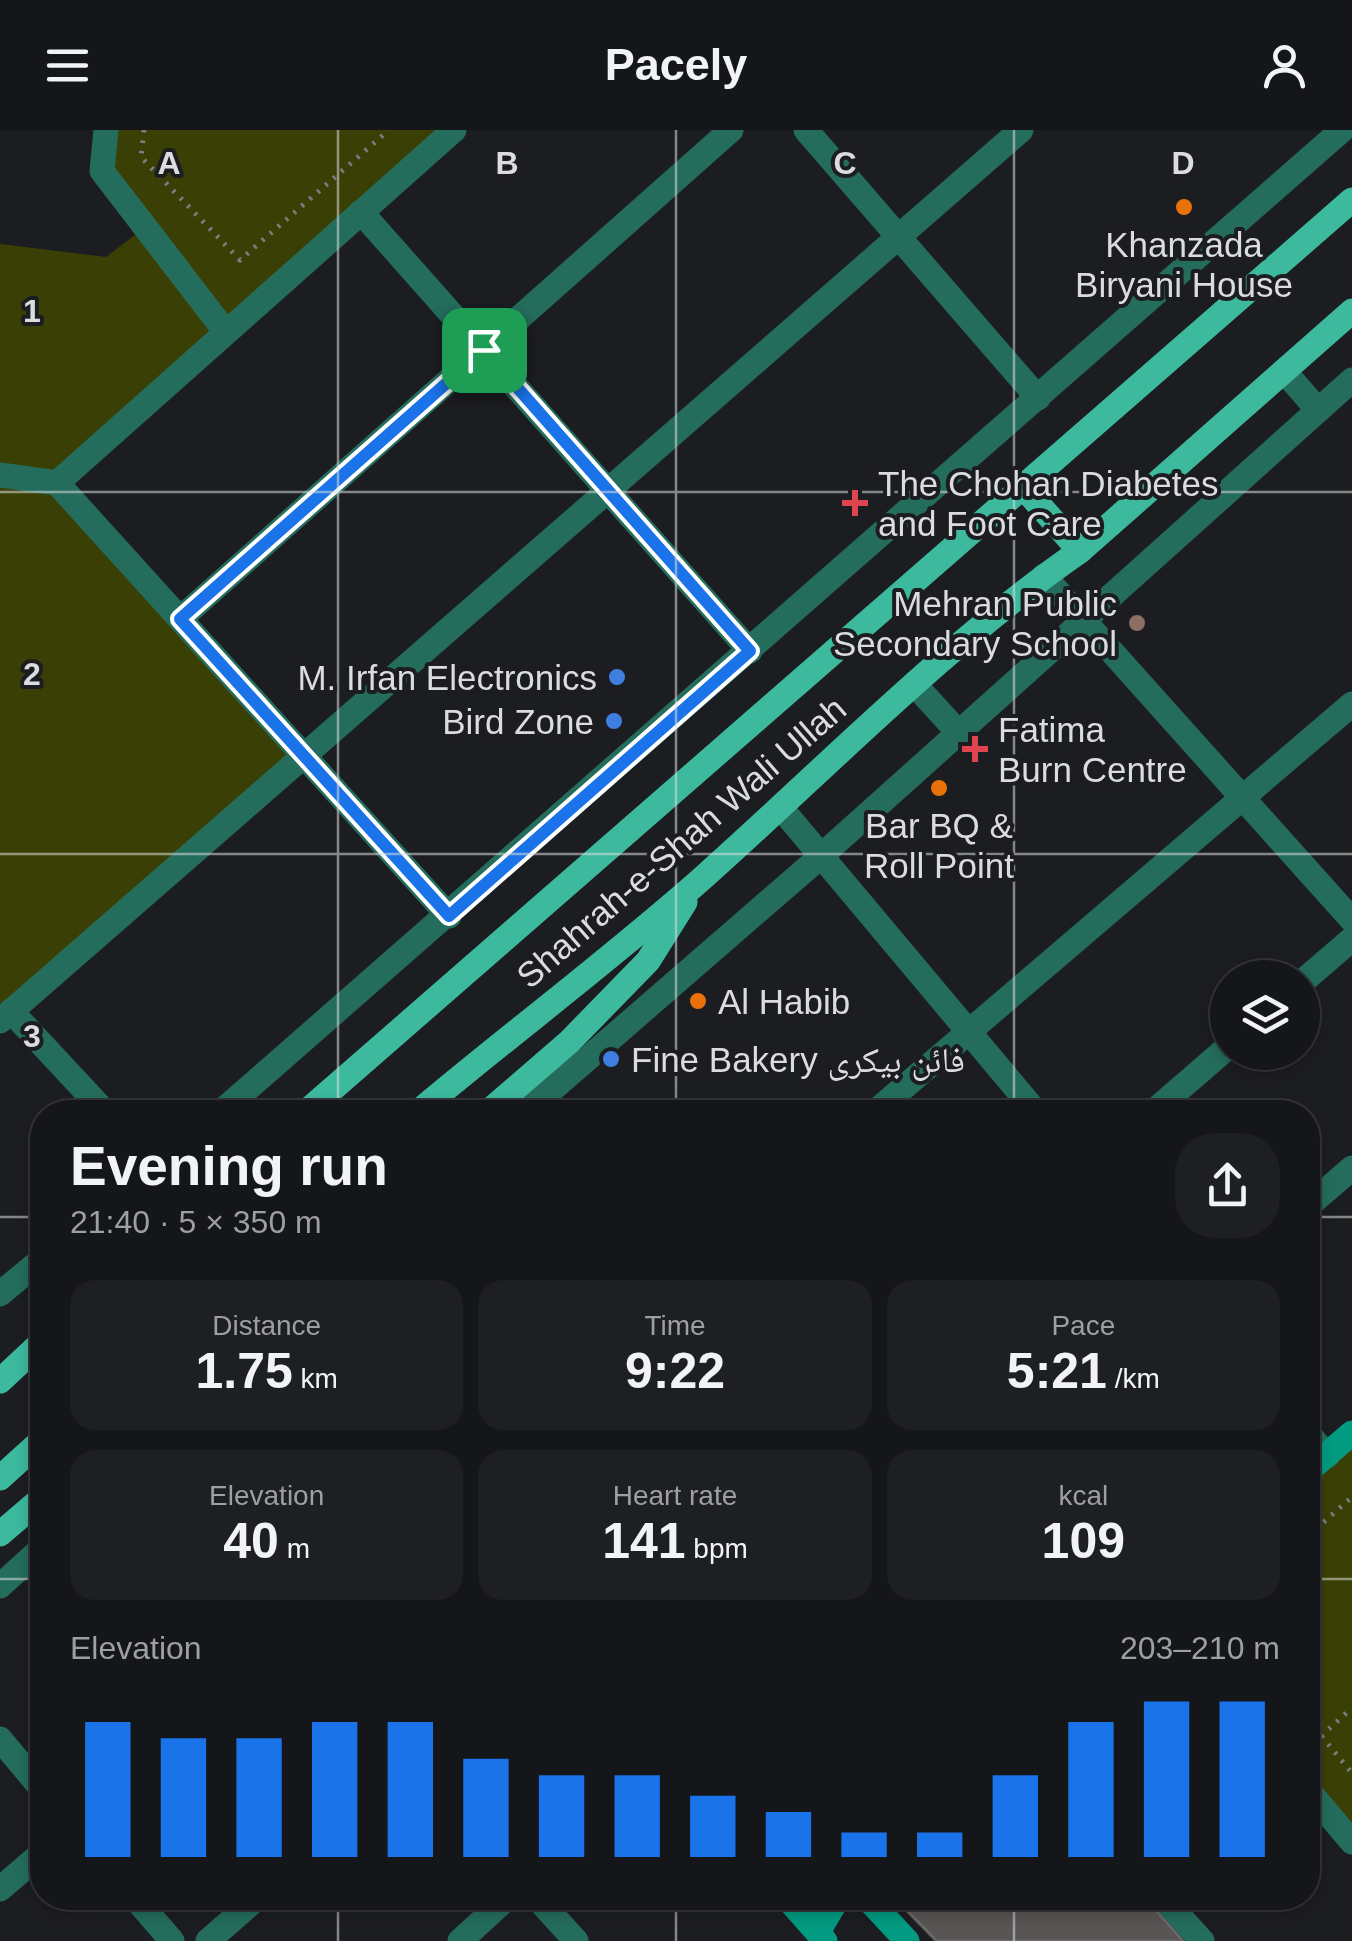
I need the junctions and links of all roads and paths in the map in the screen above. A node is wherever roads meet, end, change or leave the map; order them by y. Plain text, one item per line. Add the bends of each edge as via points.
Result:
1 (106, 130) edge
2 (144, 130) edge
3 (389, 130) edge
4 (454, 130) edge
5 (731, 130) edge
6 (806, 130) edge
7 (1021, 130) edge
8 (1339, 131) edge
9 (1352, 200) edge
10 (361, 212) junction
11 (899, 237) junction
12 (1352, 311) edge
13 (225, 331) junction
14 (484, 350) junction
15 (1284, 371) junction
16 (1352, 380) edge
17 (1038, 398) junction
18 (1318, 410) junction
19 (0, 476) edge
20 (58, 483) junction
21 (1024, 488) junction
22 (608, 490) junction
23 (1080, 551) junction
24 (1044, 576) junction
25 (1085, 617) junction
26 (180, 619) junction
27 (750, 651) junction
28 (916, 686) junction
29 (1352, 704) edge
30 (957, 731) junction
31 (304, 756) junction
32 (1244, 797) junction
33 (781, 808) junction
34 (820, 857) junction
35 (699, 881) junction
36 (449, 916) junction
37 (1352, 920) edge
38 (1352, 939) edge
39 (1320, 967) edge
40 (6, 1016) edge
41 (968, 1032) junction
42 (1210, 1063) edge
43 (93, 1100) edge
44 (235, 1100) edge
45 (320, 1100) edge
46 (433, 1100) edge
47 (502, 1100) edge
48 (540, 1100) edge
49 (889, 1100) edge
50 (1026, 1100) edge
51 (1167, 1100) edge
52 (1352, 1168) edge
53 (1320, 1196) edge
54 (30, 1269) edge
55 (0, 1294) edge
56 (30, 1348) edge
57 (30, 1352) edge
58 (0, 1369) edge
59 (0, 1381) edge
60 (1352, 1433) edge
61 (30, 1451) edge
62 (1320, 1461) edge
63 (0, 1478) edge
64 (1352, 1497) edge
65 (30, 1508) edge
66 (1320, 1525) edge
67 (0, 1534) edge
68 (30, 1559) edge
69 (0, 1586) edge
70 (1352, 1708) edge
71 (1321, 1736) joint
72 (4, 1753) edge
73 (30, 1773) edge
74 (1352, 1773) edge
75 (1320, 1804) edge
76 (1352, 1842) edge
77 (30, 1864) edge
78 (0, 1889) edge
79 (145, 1910) edge
80 (243, 1910) edge
81 (494, 1910) edge
82 (548, 1910) edge
83 (798, 1910) edge
84 (833, 1910) edge
85 (878, 1910) edge
86 (1173, 1910) edge
87 (822, 1936) edge
88 (172, 1941) edge
89 (208, 1941) edge
90 (460, 1941) edge
91 (576, 1941) edge
92 (906, 1941) edge
93 (1202, 1941) edge

1 - 13 street via 102,171
2 - 3 path via 141,157 240,260
4 - 10 street
5 - 14 street
6 - 11 street
7 - 11 street
8 - 17 street
9 - 21 main road, Shahrah-e-Shah Wali Ullah
10 - 13 street
10 - 14 street
11 - 17 street
11 - 22 street
12 - 15 main road, Shahrah-e-Shah Wali Ullah
13 - 20 street
14 - 22 street
14 - 26 street
15 - 18 street
15 - 23 main road, Shahrah-e-Shah Wali Ullah
16 - 18 street
17 - 27 street
18 - 25 street
19 - 20 street
20 - 26 street
21 - 23 main road
21 - 45 main road, Shahrah-e-Shah Wali Ullah
22 - 27 street
22 - 31 street
23 - 24 main road, Shahrah-e-Shah Wali Ullah
24 - 25 street
24 - 28 main road, Shahrah-e-Shah Wali Ullah
25 - 30 street
25 - 32 street
26 - 31 street
27 - 36 street
28 - 30 street
28 - 33 main road, Shahrah-e-Shah Wali Ullah
29 - 32 street
30 - 34 street
31 - 36 street
31 - 40 street
32 - 37 street
32 - 41 street
33 - 34 street
33 - 35 main road, Shahrah-e-Shah Wali Ullah
34 - 41 street
34 - 48 street
35 - 46 main road, Shahrah-e-Shah Wali Ullah
35 - 47 main road via 648,960 570,1042
36 - 44 street
38 - 39 street
40 - 43 street
41 - 49 street
41 - 50 street
42 - 51 street
52 - 53 street
54 - 55 street
56 - 58 main road
57 - 59 main road
60 - 62 street
61 - 63 main road
64 - 66 path
65 - 67 main road
68 - 69 street
70 - 71 path
71 - 74 path
72 - 73 street
75 - 76 street
77 - 78 street
79 - 88 street
80 - 89 street
81 - 90 street
82 - 91 street
83 - 87 street
84 - 87 street
85 - 92 street
86 - 93 street

